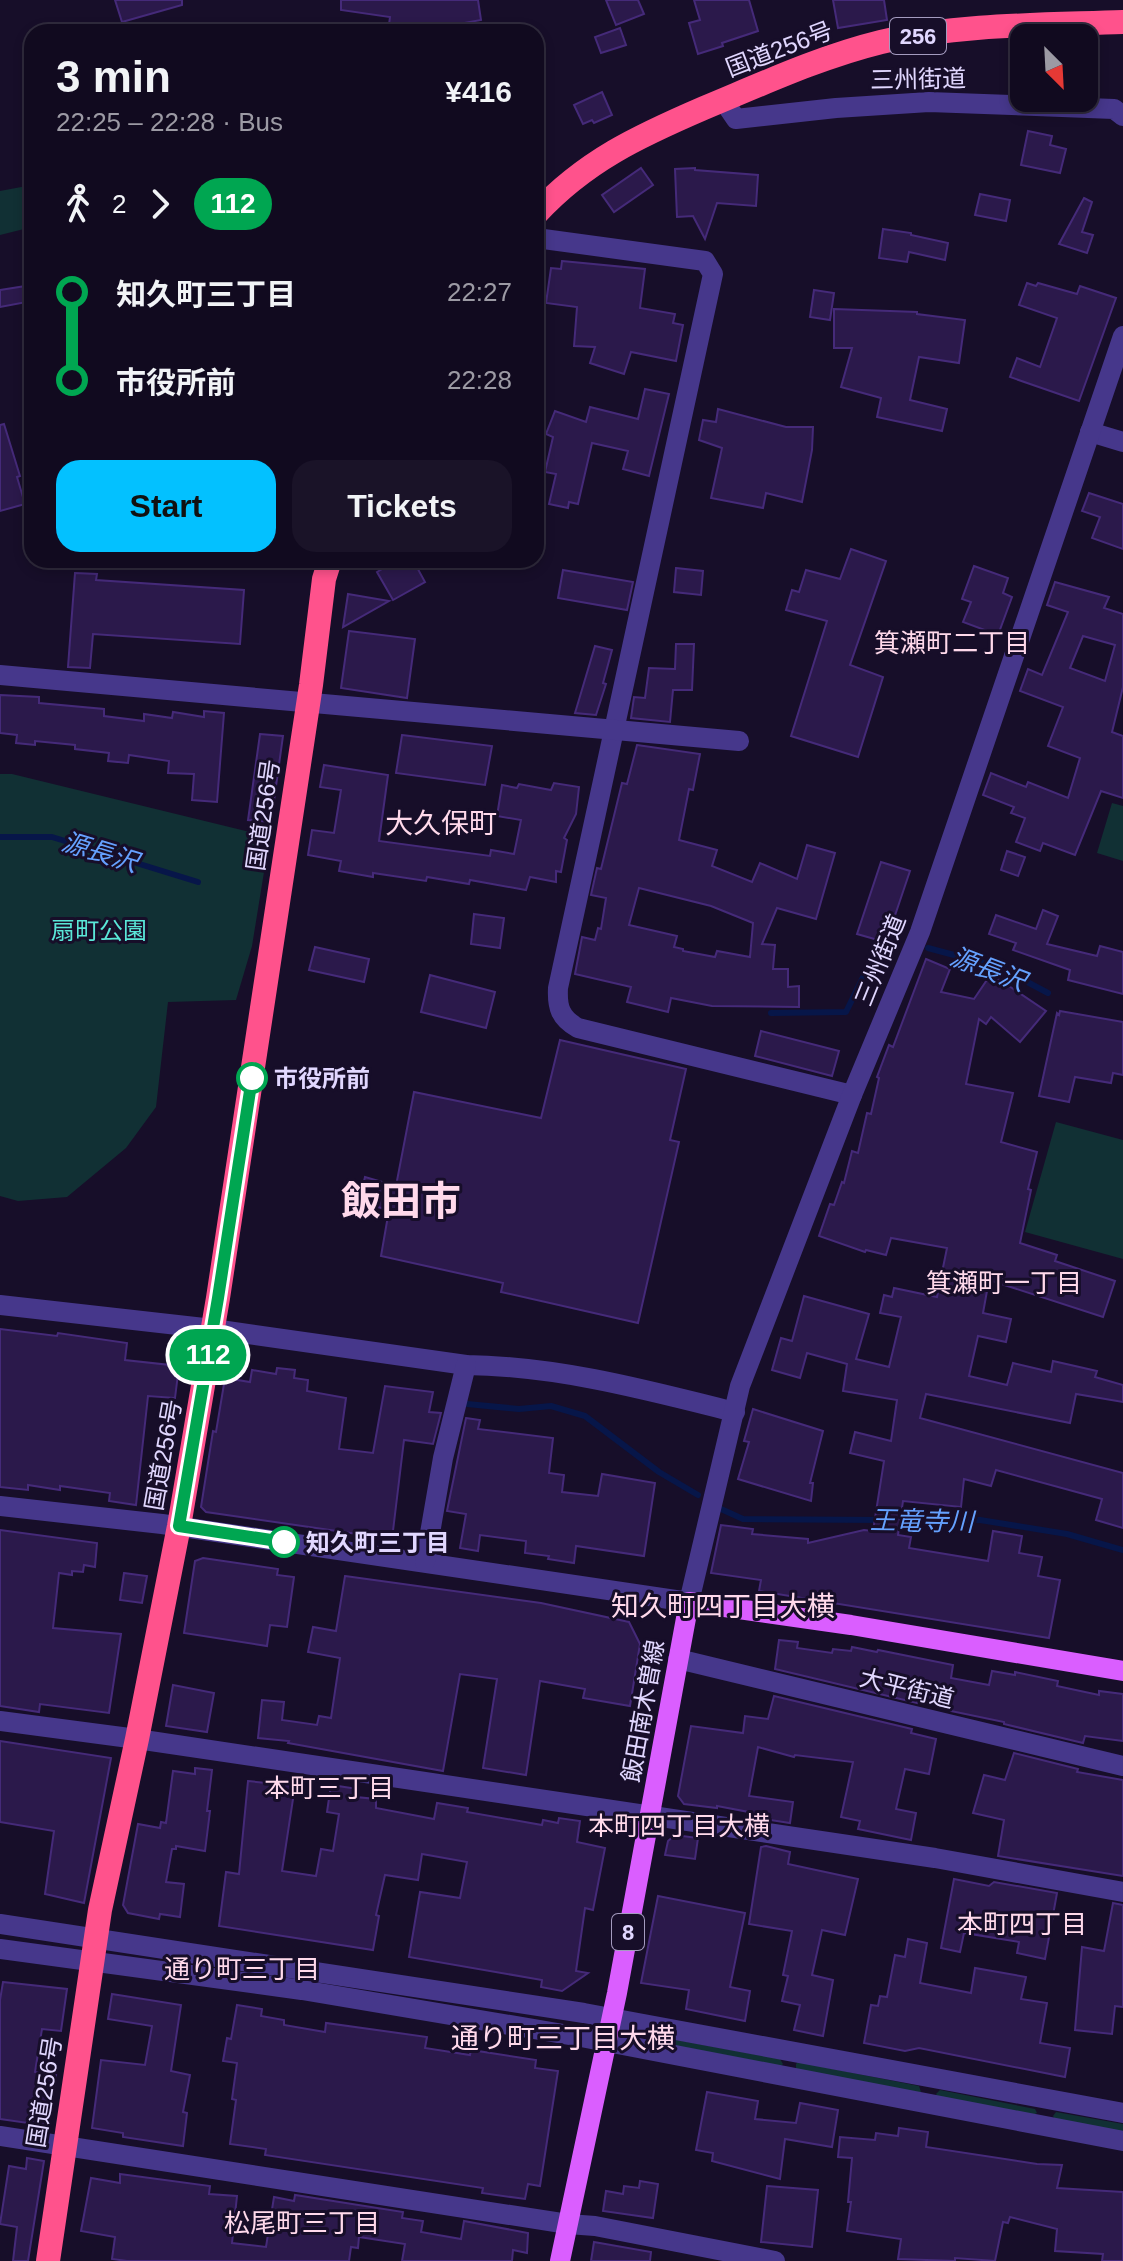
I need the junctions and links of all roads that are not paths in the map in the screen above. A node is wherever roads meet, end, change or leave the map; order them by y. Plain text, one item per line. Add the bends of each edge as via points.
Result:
1 (1123, 22) edge
2 (723, 100) junction
3 (1123, 116) edge
4 (544, 206) edge
5 (544, 239) edge
6 (1123, 336) edge
7 (1090, 432) junction
8 (1123, 442) edge
9 (327, 568) edge
10 (0, 675) edge
11 (308, 702) junction
12 (613, 731) junction
13 (739, 741) dead end
14 (852, 1095) junction
15 (0, 1305) edge
16 (213, 1329) junction
17 (466, 1365) junction
18 (735, 1412) junction
19 (0, 1506) edge
20 (179, 1526) junction
21 (425, 1562) junction
22 (689, 1602) junction
23 (678, 1659) junction
24 (1123, 1671) edge
25 (0, 1721) edge
26 (137, 1739) junction
27 (1123, 1766) edge
28 (650, 1816) junction
29 (1123, 1892) edge
30 (0, 1924) edge
31 (0, 1949) edge
32 (95, 1950) junction
33 (611, 2018) junction
34 (606, 2042) junction
35 (1123, 2113) edge
36 (0, 2136) edge
37 (1123, 2141) edge
38 (64, 2144) junction
39 (568, 2224) junction
40 (48, 2261) edge
41 (560, 2261) edge
42 (775, 2261) edge

1 - 2 highway, 国道256号 / 256 via 958,30 881,42
2 - 3 street, 三州街道 via 736,119 929,102 1114,109
2 - 4 highway, 国道256号 / 256 via 613,150
5 - 12 street via 705,261 713,274
6 - 7 street, 三州街道
7 - 8 street
7 - 14 street, 三州街道 via 939,880
9 - 11 highway, 国道256号
10 - 11 street
11 - 12 street
11 - 16 highway, 国道256号
12 - 13 street
12 - 14 street via 558,988 557,1007 566,1021
14 - 18 street, 三州街道 via 740,1386
15 - 16 street
16 - 17 street
16 - 20 highway, 国道256号
17 - 18 street via 583,1376
17 - 21 street
18 - 22 street, 三州街道
19 - 20 street
20 - 21 street
20 - 26 highway, 国道256号
21 - 22 street
22 - 23 main road, 飯田南木曽線 / 8
22 - 24 main road
23 - 27 street, 大平街道
23 - 28 main road, 飯田南木曽線 / 8
25 - 26 street
26 - 28 street
26 - 32 highway, 国道256号
28 - 29 street
28 - 33 main road, 飯田南木曽線 / 8
30 - 32 street
31 - 32 street
32 - 33 street
32 - 34 street via 124,1964
32 - 38 highway, 国道256号
33 - 34 main road, 飯田南木曽線 / 8
33 - 35 street
34 - 37 street
34 - 39 main road, 飯田南木曽線 / 8
36 - 38 street
38 - 39 street
38 - 40 highway, 国道256号
39 - 41 main road, 飯田南木曽線 / 8
39 - 42 street

